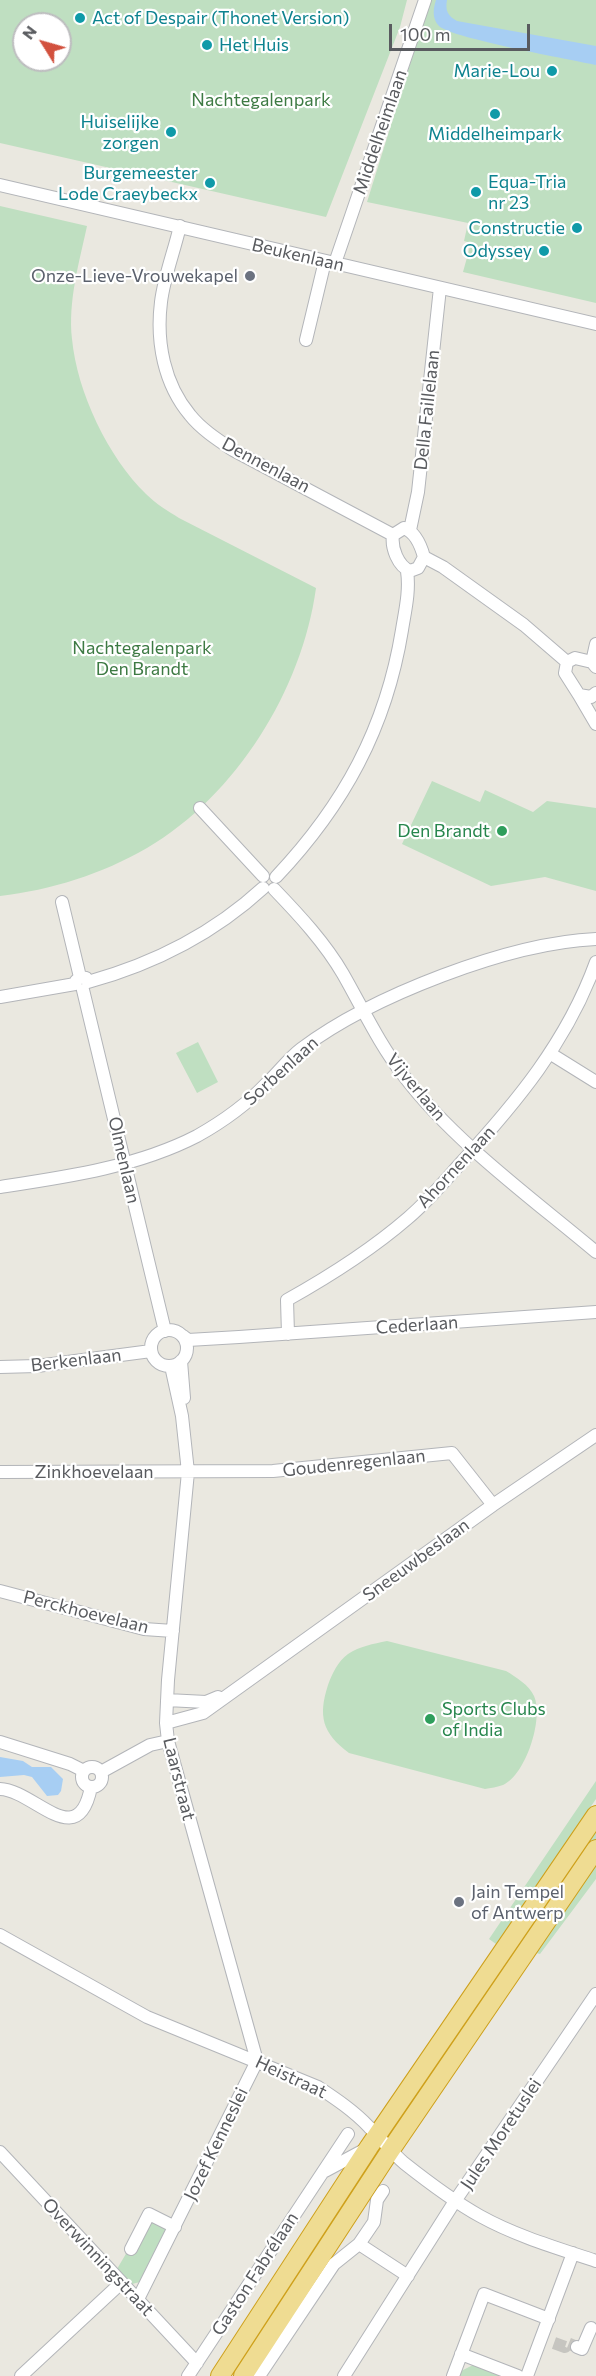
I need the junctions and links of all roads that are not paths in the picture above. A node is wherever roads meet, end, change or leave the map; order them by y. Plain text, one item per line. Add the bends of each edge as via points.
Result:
1 (424, 0) edge
2 (0, 185) edge
3 (180, 226) junction
4 (330, 262) junction
5 (439, 293) junction
6 (596, 324) edge
7 (306, 340) dead end
8 (410, 530) junction
9 (393, 535) junction
10 (424, 557) junction
11 (407, 571) junction
12 (596, 644) edge
13 (567, 662) junction
14 (594, 664) edge
15 (596, 693) edge
16 (579, 695) junction
17 (596, 724) edge
18 (200, 808) dead end
19 (269, 882) junction
20 (62, 902) dead end
21 (596, 939) edge
22 (596, 962) edge
23 (82, 983) junction
24 (0, 997) edge
25 (363, 1012) junction
26 (551, 1054) junction
27 (596, 1082) edge
28 (474, 1149) junction
29 (124, 1162) junction
30 (0, 1187) edge
31 (596, 1252) edge
32 (596, 1312) edge
33 (165, 1331) junction
34 (288, 1334) junction
35 (183, 1336) junction
36 (239, 1337) junction
37 (187, 1349) junction
38 (151, 1351) junction
39 (176, 1364) junction
40 (0, 1367) edge
41 (596, 1435) edge
42 (0, 1472) edge
43 (188, 1472) junction
44 (493, 1505) junction
45 (0, 1591) edge
46 (173, 1631) junction
47 (237, 1688) junction
48 (167, 1700) junction
49 (166, 1723) junction
50 (168, 1740) junction
51 (0, 1742) edge
52 (84, 1771) junction
53 (101, 1772) junction
54 (91, 1787) junction
55 (0, 1789) edge
56 (596, 1815) edge
57 (596, 1849) edge
58 (0, 1935) edge
59 (596, 1994) edge
60 (257, 2061) junction
61 (348, 2134) dead end
62 (374, 2141) junction
63 (390, 2151) junction
64 (0, 2152) edge
65 (323, 2172) junction
66 (383, 2191) dead end
67 (455, 2201) junction
68 (175, 2227) junction
69 (359, 2244) junction
70 (131, 2249) dead end
71 (573, 2253) junction
72 (596, 2261) edge
73 (408, 2276) junction
74 (121, 2283) junction
75 (138, 2300) junction
76 (596, 2315) edge
77 (549, 2319) junction
78 (593, 2329) edge
79 (542, 2338) junction
80 (554, 2343) tunnel mouth
81 (577, 2347) dead end
82 (461, 2354) junction
83 (197, 2363) junction
84 (21, 2376) edge
85 (188, 2376) edge
86 (220, 2376) edge
87 (243, 2376) edge
88 (259, 2376) edge
89 (344, 2376) edge
90 (453, 2376) edge
91 (518, 2376) edge
92 (527, 2376) edge

1 - 4 street, Middelheimlaan
2 - 3 street, Beukenlaan
3 - 4 street, Beukenlaan
3 - 9 street, Dennenlaan via 164,285 159,324 166,373 190,416 233,450
4 - 5 street, Beukenlaan
4 - 7 street, Middelheimlaan
5 - 6 street, Beukenlaan
5 - 8 street, Della Faillelaan via 418,492
8 - 9 street via 401,529
8 - 10 street
9 - 11 street via 393,547
10 - 11 street via 418,568
10 - 13 street via 524,626
11 - 19 street via 398,653 389,692 368,746 336,804
12 - 14 street
13 - 14 street via 574,658
13 - 16 street via 565,673
15 - 16 street via 591,697
16 - 17 street
18 - 19 street, Vijverlaan
19 - 23 street via 222,921 180,946 142,965
19 - 25 street, Vijverlaan via 330,956
20 - 23 street, Olmenlaan
21 - 25 street, Sorbenlaan via 549,945 480,964
22 - 26 street, Ahornenlaan via 583,997
23 - 24 street
23 - 29 street, Olmenlaan
25 - 28 street, Vijverlaan via 404,1077
25 - 29 street, Sorbenlaan via 299,1051 228,1117 197,1136
26 - 27 street
26 - 28 street, Ahornenlaan
28 - 31 street, Vijverlaan
28 - 34 street, Ahornenlaan via 409,1217 343,1268 287,1300
29 - 30 street, Sorbenlaan via 63,1178
29 - 33 street, Olmenlaan
32 - 34 street, Cederlaan
33 - 35 street
33 - 38 street via 153,1340
34 - 36 street, Cederlaan
35 - 36 street, Cederlaan via 188,1340
35 - 37 street
36 - 37 street, Cederlaan via 189,1345
37 - 39 street
38 - 39 street via 160,1364
38 - 40 street, Berkenlaan
39 - 43 street, Laarstraat
41 - 44 street, Sneeuwbeslaan
42 - 43 street, Zinkhoevelaan
43 - 44 street, Goudenregenlaan via 273,1471 452,1452
43 - 46 street, Laarstraat
44 - 47 street, Sneeuwbeslaan
45 - 46 street, Perckhoevelaan via 144,1629
46 - 48 street, Laarstraat
47 - 48 street, Sneeuwbeslaan via 206,1702
47 - 49 street, Sneeuwbeslaan via 203,1713
48 - 49 street, Laarstraat
49 - 50 street, Laarstraat
50 - 53 street via 150,1745
50 - 60 street, Laarstraat
51 - 52 street
52 - 53 street via 93,1767
52 - 54 street via 83,1781
53 - 54 street via 100,1783
54 - 55 street via 83,1808 67,1820 15,1792
56 - 62 highway
57 - 63 highway
58 - 60 street, Heistraat via 147,2017
59 - 67 street, Jules Moretuslei
60 - 62 street, Heistraat via 318,2087 340,2102
60 - 68 street, Jozef Kenneslei
61 - 65 street, Gaston Fabrélaan
62 - 63 street, Heistraat
62 - 65 street, Gaston Fabrélaan
62 - 86 highway
63 - 67 street, Heistraat
63 - 87 highway
64 - 74 street, Overwinningstraat
65 - 83 street, Gaston Fabrélaan
66 - 69 street via 377,2200 374,2222
67 - 71 street, Heistraat via 512,2230
67 - 73 street, Jules Moretuslei
68 - 70 street via 149,2214
68 - 75 street, Jozef Kenneslei
69 - 73 street
69 - 88 street via 334,2264
71 - 72 street, Heistraat
71 - 77 street
73 - 89 street, Jules Moretuslei
74 - 75 street, Overwinningstraat
74 - 84 street
75 - 83 street, Overwinningstraat
76 - 78 street
77 - 79 street
77 - 82 street via 484,2294
78 - 81 street via 582,2349
79 - 80 street
79 - 92 street
82 - 90 street
82 - 91 street
83 - 85 street, Gaston Fabrélaan

